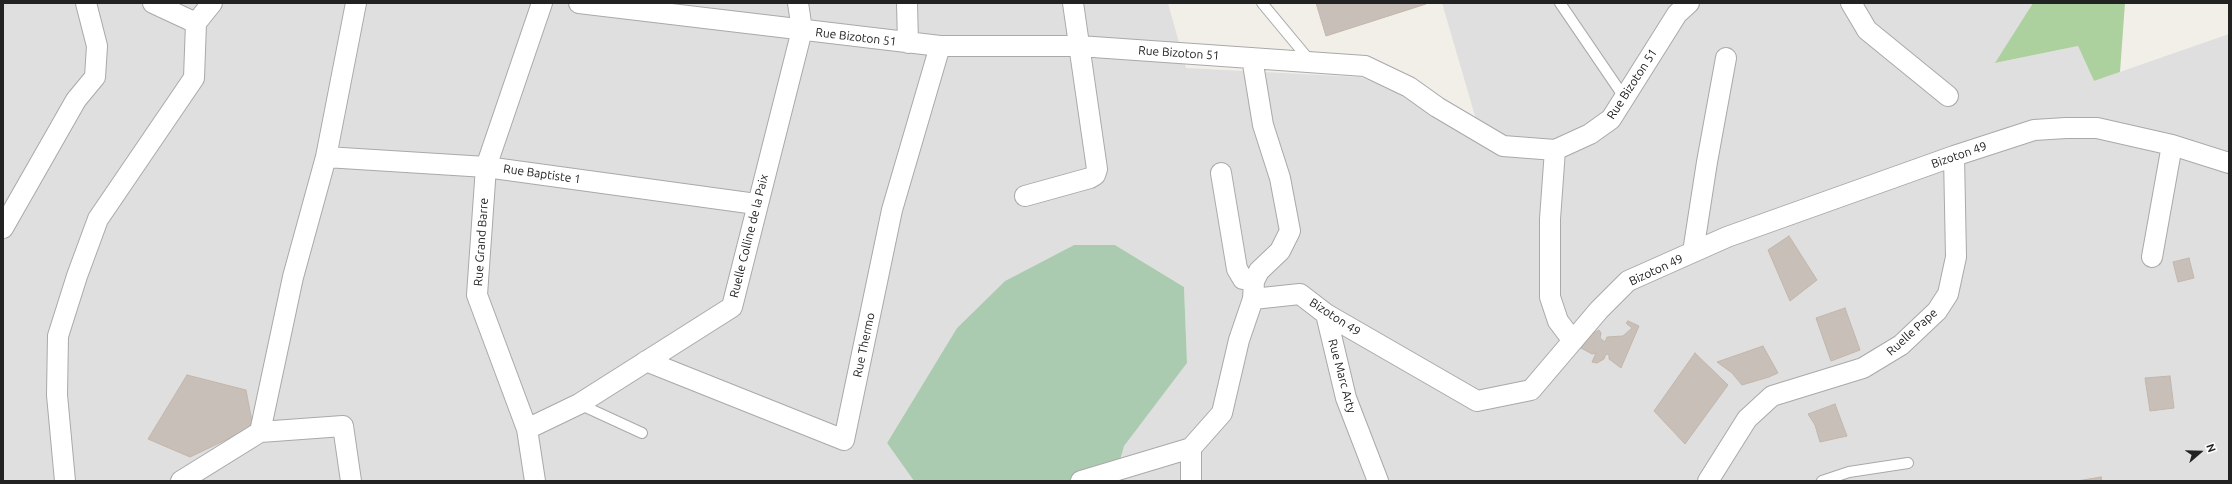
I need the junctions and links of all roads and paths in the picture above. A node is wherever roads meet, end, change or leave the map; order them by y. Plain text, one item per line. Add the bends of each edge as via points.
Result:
1 (86, 3) edge
2 (153, 3) edge
3 (212, 3) edge
4 (356, 3) edge
5 (542, 3) edge
6 (579, 3) edge
7 (798, 3) edge
8 (907, 3) edge
9 (1073, 3) edge
10 (1262, 3) edge
11 (1560, 3) edge
12 (1689, 3) edge
13 (1851, 3) edge
14 (196, 23) junction
15 (802, 30) junction
16 (908, 43) junction
17 (940, 46) junction
18 (1079, 46) junction
19 (1252, 58) junction
20 (1726, 58) dead end
21 (1311, 62) junction
22 (1948, 96) dead end
23 (1624, 97) junction
24 (2172, 146) junction
25 (1555, 150) junction
26 (1954, 156) junction
27 (326, 157) junction
28 (2229, 163) edge
29 (486, 166) junction
30 (1222, 173) dead end
31 (1025, 196) dead end
32 (756, 204) junction
33 (3, 228) edge
34 (1693, 252) junction
35 (2152, 257) dead end
36 (1253, 290) junction
37 (1326, 314) junction
38 (1573, 341) junction
39 (646, 361) junction
40 (579, 404) junction
41 (527, 429) junction
42 (260, 432) junction
43 (642, 433) dead end
44 (1191, 448) junction
45 (1908, 463) dead end
46 (65, 481) edge
47 (181, 481) edge
48 (351, 481) edge
49 (535, 481) edge
50 (1081, 481) edge
51 (1192, 481) edge
52 (1378, 481) edge
53 (1708, 481) edge
54 (1822, 481) edge

1 - 33 street via 97,46 95,77 76,100
2 - 14 street
3 - 14 street
4 - 27 street
5 - 29 street, Rue Grand Barre
6 - 15 street, Rue Bizoton 51
7 - 15 street, Ruelle Colline de la Paix
8 - 16 street
9 - 18 street
10 - 21 lane
11 - 23 lane
12 - 23 street, Rue Bizoton 51 via 1677,14
13 - 22 street via 1867,30
14 - 46 street via 194,78 98,219 58,336 57,394
15 - 16 street, Rue Bizoton 51
15 - 32 street, Ruelle Colline de la Paix
16 - 17 street, Rue Bizoton 51
17 - 18 street, Rue Bizoton 51
17 - 39 street, Rue Thermo via 892,210 844,440
18 - 19 street, Rue Bizoton 51
18 - 31 street via 1097,169 1090,178
19 - 21 street, Rue Bizoton 51
19 - 36 street via 1263,125 1280,178 1290,231 1280,251 1259,271
20 - 34 street
21 - 25 street, Rue Bizoton 51 via 1365,66 1409,86 1437,107 1503,146
23 - 25 street, Rue Bizoton 51 via 1611,119 1590,134
24 - 26 street, Bizoton 49 via 2097,128 2066,128 2034,130
24 - 28 street, Bizoton 49
24 - 35 street
25 - 38 street via 1550,219 1550,297 1558,321
26 - 34 street, Bizoton 49 via 1734,234
26 - 53 street, Ruelle Pape via 1956,257 1948,294 1937,311 1901,345 1863,368 1772,396 1747,419
27 - 29 street, Rue Baptiste 1
27 - 42 street via 293,277
29 - 32 street, Rue Baptiste 1
29 - 41 street, Rue Grand Barre via 477,295
30 - 36 street via 1237,269
32 - 39 street, Ruelle Colline de la Paix via 732,306
34 - 38 street, Bizoton 49 via 1628,281
36 - 37 street, Bizoton 49 via 1300,294
36 - 44 street via 1222,413
37 - 38 street, Bizoton 49 via 1477,401 1531,390
37 - 52 street, Rue Marc Arty via 1346,398
39 - 40 street, Ruelle Colline de la Paix
40 - 41 street, Ruelle Colline de la Paix
40 - 43 lane
41 - 49 street, Rue Grand Barre
42 - 47 street
42 - 48 street via 343,426
44 - 50 street
44 - 51 street
45 - 54 lane via 1849,472

